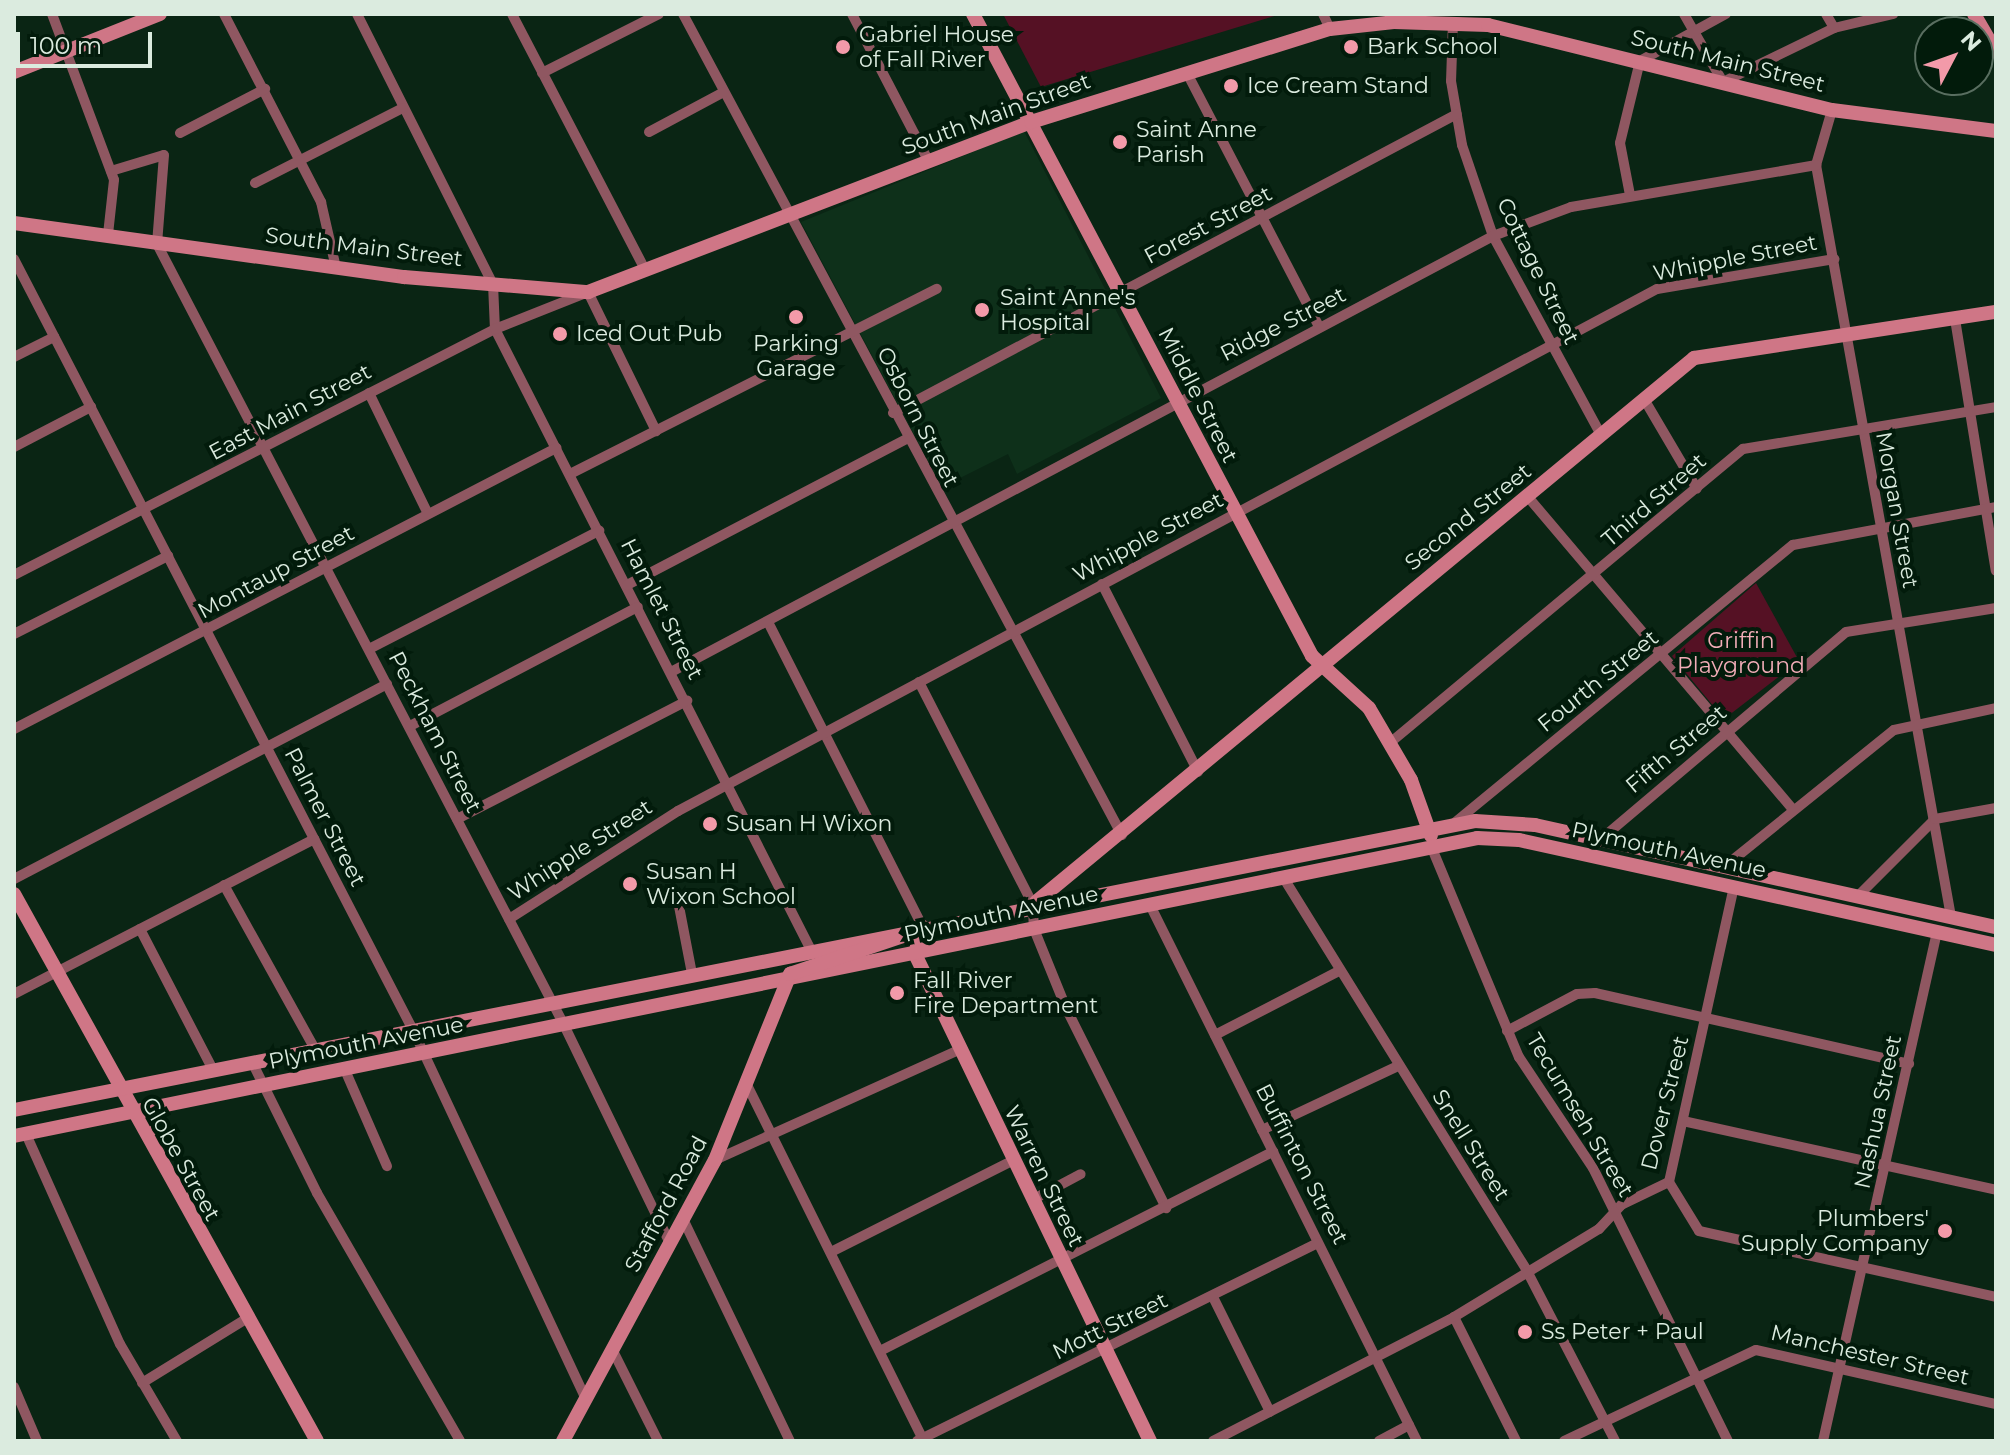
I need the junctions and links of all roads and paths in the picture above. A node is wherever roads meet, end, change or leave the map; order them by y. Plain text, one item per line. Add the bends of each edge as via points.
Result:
1 (52, 14) edge
2 (160, 14) edge
3 (224, 14) edge
4 (357, 14) edge
5 (512, 14) edge
6 (659, 14) edge
7 (683, 14) edge
8 (852, 14) edge
9 (973, 14) edge
10 (1323, 14) edge
11 (1684, 14) edge
12 (1726, 14) edge
13 (1826, 14) edge
14 (1893, 14) edge
15 (1974, 14) edge
16 (1490, 19) edge
17 (1453, 22) junction
18 (1834, 28) junction
19 (1330, 29) junction
20 (1694, 32) junction
21 (1996, 52) edge
22 (68, 53) junction
23 (1640, 61) junction
24 (14, 72) edge
25 (542, 73) junction
26 (1188, 75) junction
27 (1723, 82) junction
28 (265, 89) junction
29 (724, 92) junction
30 (403, 108) junction
31 (1832, 110) junction
32 (1457, 114) junction
33 (1031, 122) junction
34 (1996, 131) edge
35 (649, 132) dead end
36 (180, 133) dead end
37 (300, 160) junction
38 (928, 160) junction
39 (1816, 165) junction
40 (111, 171) junction
41 (255, 183) dead end
42 (1630, 195) junction
43 (788, 215) junction
44 (1262, 219) junction
45 (14, 223) edge
46 (108, 234) junction
47 (1493, 236) junction
48 (157, 244) junction
49 (14, 259) edge
50 (1834, 259) junction
51 (336, 268) junction
52 (645, 270) junction
53 (493, 284) junction
54 (937, 289) dead end
55 (588, 292) junction
56 (1121, 296) junction
57 (1996, 312) edge
58 (1955, 319) junction
59 (1319, 327) junction
60 (495, 329) junction
61 (851, 331) junction
62 (1848, 335) junction
63 (54, 337) junction
64 (1552, 349) junction
65 (14, 357) edge
66 (369, 393) junction
67 (1644, 399) junction
68 (1177, 400) junction
69 (91, 407) junction
70 (1996, 407) edge
71 (1969, 412) junction
72 (893, 413) junction
73 (1863, 430) junction
74 (656, 431) junction
75 (1601, 435) junction
76 (906, 439) junction
77 (266, 446) junction
78 (14, 447) edge
79 (556, 448) junction
80 (570, 474) junction
81 (1697, 489) junction
82 (1528, 497) junction
83 (1991, 508) edge
84 (145, 511) junction
85 (427, 512) junction
86 (1234, 513) junction
87 (951, 523) junction
88 (1880, 526) junction
89 (599, 531) junction
90 (168, 556) junction
91 (328, 568) junction
92 (1996, 571) edge
93 (14, 575) edge
94 (1596, 575) junction
95 (1102, 584) junction
96 (627, 585) junction
97 (638, 607) junction
98 (1996, 608) edge
99 (768, 622) junction
100 (1896, 623) junction
101 (207, 631) junction
102 (14, 634) edge
103 (1009, 634) junction
104 (369, 649) junction
105 (1663, 654) junction
106 (1324, 664) junction
107 (671, 672) junction
108 (919, 682) junction
109 (387, 684) junction
110 (687, 701) junction
111 (1996, 708) edge
112 (1913, 721) junction
113 (410, 726) junction
114 (14, 729) edge
115 (826, 732) junction
116 (1727, 732) junction
117 (1391, 742) junction
118 (267, 748) junction
119 (1198, 772) junction
120 (729, 783) junction
121 (1996, 808) edge
122 (1793, 810) junction
123 (457, 819) junction
124 (1935, 819) junction
125 (1453, 824) junction
126 (1431, 827) junction
127 (1122, 835) junction
128 (314, 839) junction
129 (1600, 840) junction
130 (1431, 846) junction
131 (1724, 867) junction
132 (1283, 877) junction
133 (14, 879) edge
134 (224, 885) junction
135 (1734, 887) junction
136 (14, 894) edge
137 (1857, 897) junction
138 (678, 901) dead end
139 (1033, 905) junction
140 (1150, 905) junction
141 (1951, 917) junction
142 (509, 919) junction
143 (923, 927) junction
144 (1996, 927) edge
145 (140, 929) junction
146 (1034, 929) junction
147 (1937, 932) junction
148 (1996, 945) edge
149 (811, 950) junction
150 (915, 954) junction
151 (1339, 971) junction
152 (54, 973) junction
153 (692, 974) junction
154 (790, 980) junction
155 (14, 994) edge
156 (552, 1002) junction
157 (1706, 1019) junction
158 (564, 1025) junction
159 (413, 1030) junction
160 (1507, 1031) junction
161 (1215, 1035) junction
162 (315, 1049) junction
163 (959, 1050) junction
164 (423, 1054) junction
165 (252, 1062) junction
166 (1909, 1064) junction
167 (1398, 1066) junction
168 (213, 1070) junction
169 (345, 1070) junction
170 (263, 1086) junction
171 (748, 1087) junction
172 (116, 1090) junction
173 (14, 1110) edge
174 (131, 1113) junction
175 (1683, 1121) junction
176 (1262, 1130) junction
177 (20, 1135) edge
178 (776, 1137) junction
179 (1273, 1152) junction
180 (715, 1160) junction
181 (1012, 1161) junction
182 (1886, 1165) junction
183 (387, 1166) dead end
184 (1081, 1174) dead end
185 (1669, 1182) junction
186 (1996, 1190) edge
187 (1032, 1200) junction
188 (1166, 1208) junction
189 (1615, 1214) junction
190 (683, 1219) junction
191 (670, 1243) junction
192 (1318, 1243) junction
193 (831, 1252) junction
194 (1062, 1261) junction
195 (1864, 1267) junction
196 (1527, 1271) junction
197 (1213, 1297) junction
198 (1996, 1297) edge
199 (1454, 1317) junction
200 (246, 1319) junction
201 (880, 1351) junction
202 (1105, 1351) junction
203 (614, 1353) junction
204 (1377, 1360) junction
205 (1842, 1369) junction
206 (1693, 1375) junction
207 (142, 1383) junction
208 (14, 1387) edge
209 (586, 1399) junction
210 (1996, 1404) edge
211 (1270, 1412) junction
212 (1605, 1420) junction
213 (1409, 1425) junction
214 (921, 1440) edge
215 (37, 1441) edge
216 (177, 1441) edge
217 (317, 1441) edge
218 (460, 1441) edge
219 (563, 1441) edge
220 (658, 1441) edge
221 (790, 1441) edge
222 (1150, 1441) edge
223 (1213, 1441) edge
224 (1379, 1441) edge
225 (1417, 1441) edge
226 (1516, 1441) edge
227 (1564, 1441) edge
228 (1615, 1441) edge
229 (1728, 1441) edge
230 (1823, 1441) edge

1 - 22 street
2 - 22 main road
3 - 28 street
4 - 30 street
5 - 25 street
6 - 25 street
7 - 29 street, Osborn Street
8 - 38 street
9 - 33 main road, Middle Street
10 - 19 street
11 - 20 street
12 - 20 street
13 - 18 street
14 - 18 street
15 - 21 main road
16 - 17 main road, South Main Street
16 - 23 main road, South Main Street
17 - 19 main road, South Main Street
17 - 32 street, Cottage Street
18 - 27 street
19 - 26 main road, South Main Street
20 - 23 street
20 - 27 street
22 - 24 main road
22 - 40 street
23 - 27 main road, South Main Street
23 - 42 street via 1620,143
25 - 52 street
26 - 33 main road, South Main Street
26 - 44 street
27 - 31 main road, South Main Street
28 - 36 street
28 - 37 street
29 - 35 street
29 - 43 street, Osborn Street
30 - 37 street
30 - 53 street
31 - 34 main road, South Main Street
31 - 39 street, Morgan Street
32 - 44 street, Forest Street
32 - 47 street, Cottage Street
33 - 38 main road, South Main Street
33 - 56 main road, Middle Street
37 - 41 street
37 - 51 street via 321,202
38 - 43 main road, South Main Street
39 - 42 street, Ridge Street
39 - 50 street, Morgan Street
40 - 46 street
40 - 48 street via 164,155
42 - 47 street, Ridge Street via 1571,207
43 - 52 main road, South Main Street
43 - 61 street, Osborn Street
44 - 56 street, Forest Street
44 - 59 street
45 - 46 main road, South Main Street
46 - 48 main road, South Main Street
47 - 59 street, Ridge Street
47 - 64 street, Cottage Street
48 - 51 main road, South Main Street
48 - 77 street, Peckham Street
49 - 63 street, Palmer Street
50 - 62 street, Morgan Street
50 - 64 street, Whipple Street via 1657,289
51 - 53 main road, South Main Street
52 - 55 main road, South Main Street
53 - 55 main road, South Main Street
53 - 60 street, Hamlet Street
54 - 61 street
55 - 60 street, East Main Street
55 - 74 street
56 - 68 main road, Middle Street
56 - 72 street, Forest Street
57 - 58 main road, Second Street
58 - 62 main road, Second Street
58 - 71 street
59 - 68 street, Ridge Street
60 - 66 street, East Main Street
60 - 79 street, Hamlet Street
61 - 72 street, Osborn Street
61 - 74 street
62 - 67 main road, Second Street via 1694,358
62 - 73 street, Morgan Street
63 - 65 street
63 - 69 street, Palmer Street
64 - 75 street, Cottage Street
64 - 86 street, Whipple Street
66 - 77 street, East Main Street
66 - 85 street
67 - 75 main road, Second Street
67 - 81 street
68 - 86 main road, Middle Street
68 - 87 street, Ridge Street
69 - 78 street
69 - 84 street, Palmer Street
70 - 71 street, Third Street
71 - 73 street, Third Street
71 - 83 street
72 - 76 street, Osborn Street
73 - 81 street, Third Street via 1743,449
73 - 88 street, Morgan Street
74 - 80 street
75 - 82 main road, Second Street
76 - 87 street, Osborn Street
76 - 96 street
77 - 84 street, East Main Street
77 - 91 street, Peckham Street
79 - 80 street, Hamlet Street
79 - 85 street, Montaup Street
80 - 89 street, Hamlet Street
81 - 94 street, Third Street
82 - 94 street
82 - 106 main road, Second Street
83 - 88 street, Fourth Street
83 - 92 street
84 - 90 street, Palmer Street
84 - 93 street, East Main Street
85 - 91 street, Montaup Street
86 - 95 street, Whipple Street
86 - 106 main road, Middle Street via 1312,656
87 - 99 street, Ridge Street
87 - 103 street, Osborn Street
88 - 100 street, Morgan Street
88 - 105 street, Fourth Street via 1793,545
89 - 96 street, Hamlet Street
89 - 104 street
90 - 101 street, Palmer Street
90 - 102 street
91 - 101 street, Montaup Street
91 - 104 street, Peckham Street
94 - 105 street
94 - 117 street, Third Street
95 - 103 street, Whipple Street
95 - 119 street
96 - 97 street, Hamlet Street
97 - 107 street, Hamlet Street
97 - 113 street
98 - 100 street, Fifth Street
99 - 107 street, Ridge Street
99 - 115 street
100 - 112 street, Morgan Street
100 - 116 street, Fifth Street via 1846,632
101 - 114 street, Montaup Street
101 - 118 street, Palmer Street
103 - 108 street, Whipple Street
103 - 127 street, Osborn Street
104 - 109 street, Peckham Street
105 - 116 street
105 - 125 street, Fourth Street
106 - 117 main road, Middle Street via 1369,708
106 - 119 main road, Second Street
107 - 110 street, Hamlet Street
108 - 115 street, Whipple Street
108 - 139 street
109 - 113 street, Peckham Street
109 - 118 street
110 - 120 street, Hamlet Street
110 - 123 street
111 - 112 street
112 - 122 street
112 - 124 street, Morgan Street
113 - 123 street, Peckham Street
115 - 120 street, Whipple Street
115 - 143 street
116 - 122 street
116 - 129 street, Fifth Street
117 - 126 main road, Middle Street
118 - 128 street, Palmer Street
118 - 133 street
119 - 127 main road, Second Street
120 - 142 street, Whipple Street
120 - 149 street, Hamlet Street
121 - 124 street
122 - 131 street
123 - 142 street, Peckham Street
124 - 137 street
124 - 141 street, Morgan Street
125 - 126 main road, Plymouth Avenue
125 - 129 main road, Plymouth Avenue via 1512,821
126 - 130 main road
126 - 139 main road, Plymouth Avenue
127 - 139 main road, Second Street
128 - 134 street
128 - 159 street, Palmer Street
129 - 131 main road, Plymouth Avenue
130 - 132 main road, Plymouth Avenue
130 - 135 main road, Plymouth Avenue via 1511,838
130 - 160 street, Tecumseh Street
131 - 137 main road, Plymouth Avenue
132 - 140 main road, Plymouth Avenue
132 - 151 street, Snell Street
134 - 145 street
134 - 162 street
135 - 147 main road, Plymouth Avenue
135 - 157 street, Dover Street
136 - 152 main road, Globe Street
137 - 141 main road, Plymouth Avenue
138 - 153 street
139 - 143 main road, Plymouth Avenue
139 - 146 street
140 - 146 main road, Plymouth Avenue
140 - 161 street, Buffinton Street
141 - 144 main road, Plymouth Avenue
142 - 156 street, Peckham Street
143 - 149 main road, Plymouth Avenue
143 - 150 main road
143 - 154 main road via 869,952 800,966
145 - 152 street
145 - 168 street
146 - 150 main road, Plymouth Avenue
146 - 188 street
147 - 148 main road, Plymouth Avenue
147 - 166 street, Nashua Street
149 - 153 main road, Plymouth Avenue
150 - 154 main road, Plymouth Avenue
150 - 163 main road, Warren Street
151 - 161 street
151 - 167 street, Snell Street
152 - 155 street
152 - 172 main road, Globe Street
153 - 156 main road, Plymouth Avenue
154 - 158 main road, Plymouth Avenue
154 - 171 main road, Stafford Road
156 - 158 street, Peckham Street
156 - 159 main road, Plymouth Avenue
157 - 160 street via 1577,994
157 - 166 street
157 - 175 street, Dover Street
158 - 164 main road, Plymouth Avenue
158 - 191 street, Peckham Street
159 - 162 main road, Plymouth Avenue
159 - 164 street, Palmer Street
160 - 189 street, Tecumseh Street
161 - 176 street, Buffinton Street
162 - 165 main road, Plymouth Avenue
163 - 178 street
163 - 181 main road, Warren Street
164 - 169 main road, Plymouth Avenue
164 - 209 street, Palmer Street
165 - 168 main road, Plymouth Avenue
165 - 170 street
166 - 182 street, Nashua Street
167 - 176 street
167 - 196 street, Snell Street
168 - 172 main road, Plymouth Avenue
169 - 170 main road, Plymouth Avenue
169 - 183 street
170 - 174 main road, Plymouth Avenue
170 - 218 street
171 - 178 street
171 - 180 main road, Stafford Road
172 - 173 main road, Plymouth Avenue
172 - 174 main road, Globe Street
174 - 177 main road, Plymouth Avenue
174 - 200 main road, Globe Street
175 - 182 street
175 - 185 street, Dover Street
176 - 179 street, Buffinton Street
177 - 207 street
178 - 180 street
178 - 193 street
179 - 188 street
179 - 192 street, Buffinton Street
180 - 190 main road, Stafford Road
181 - 187 main road, Warren Street
181 - 193 street
182 - 186 street
182 - 195 street, Nashua Street
184 - 187 street
185 - 189 street, Dover Street
185 - 195 street via 1699,1231
187 - 194 main road, Warren Street
188 - 194 street
189 - 196 street, Dover Street
189 - 206 street, Tecumseh Street
190 - 191 main road, Stafford Road
190 - 221 street
191 - 203 main road, Stafford Road
192 - 197 street, Mott Street
192 - 204 street, Buffinton Street
193 - 201 street
194 - 201 street
194 - 202 main road, Warren Street
195 - 198 street
195 - 205 street, Nashua Street
196 - 199 street, Dover Street
196 - 212 street, Snell Street
197 - 202 street, Mott Street
197 - 211 street
199 - 204 street, Dover Street
199 - 226 street
200 - 207 street
200 - 217 main road, Globe Street
201 - 214 street
202 - 214 street, Mott Street
202 - 222 main road, Warren Street
203 - 209 main road, Stafford Road
203 - 220 street
204 - 211 street, Dover Street
204 - 213 street, Buffinton Street
205 - 206 street, Manchester Street via 1756,1350
205 - 210 street, Manchester Street
205 - 230 street, Nashua Street
206 - 212 street, Manchester Street
206 - 229 street, Tecumseh Street
207 - 216 street
208 - 215 street
209 - 219 main road, Stafford Road
211 - 223 street, Dover Street
212 - 227 street, Manchester Street
212 - 228 street, Snell Street
213 - 224 street
213 - 225 street, Buffinton Street

